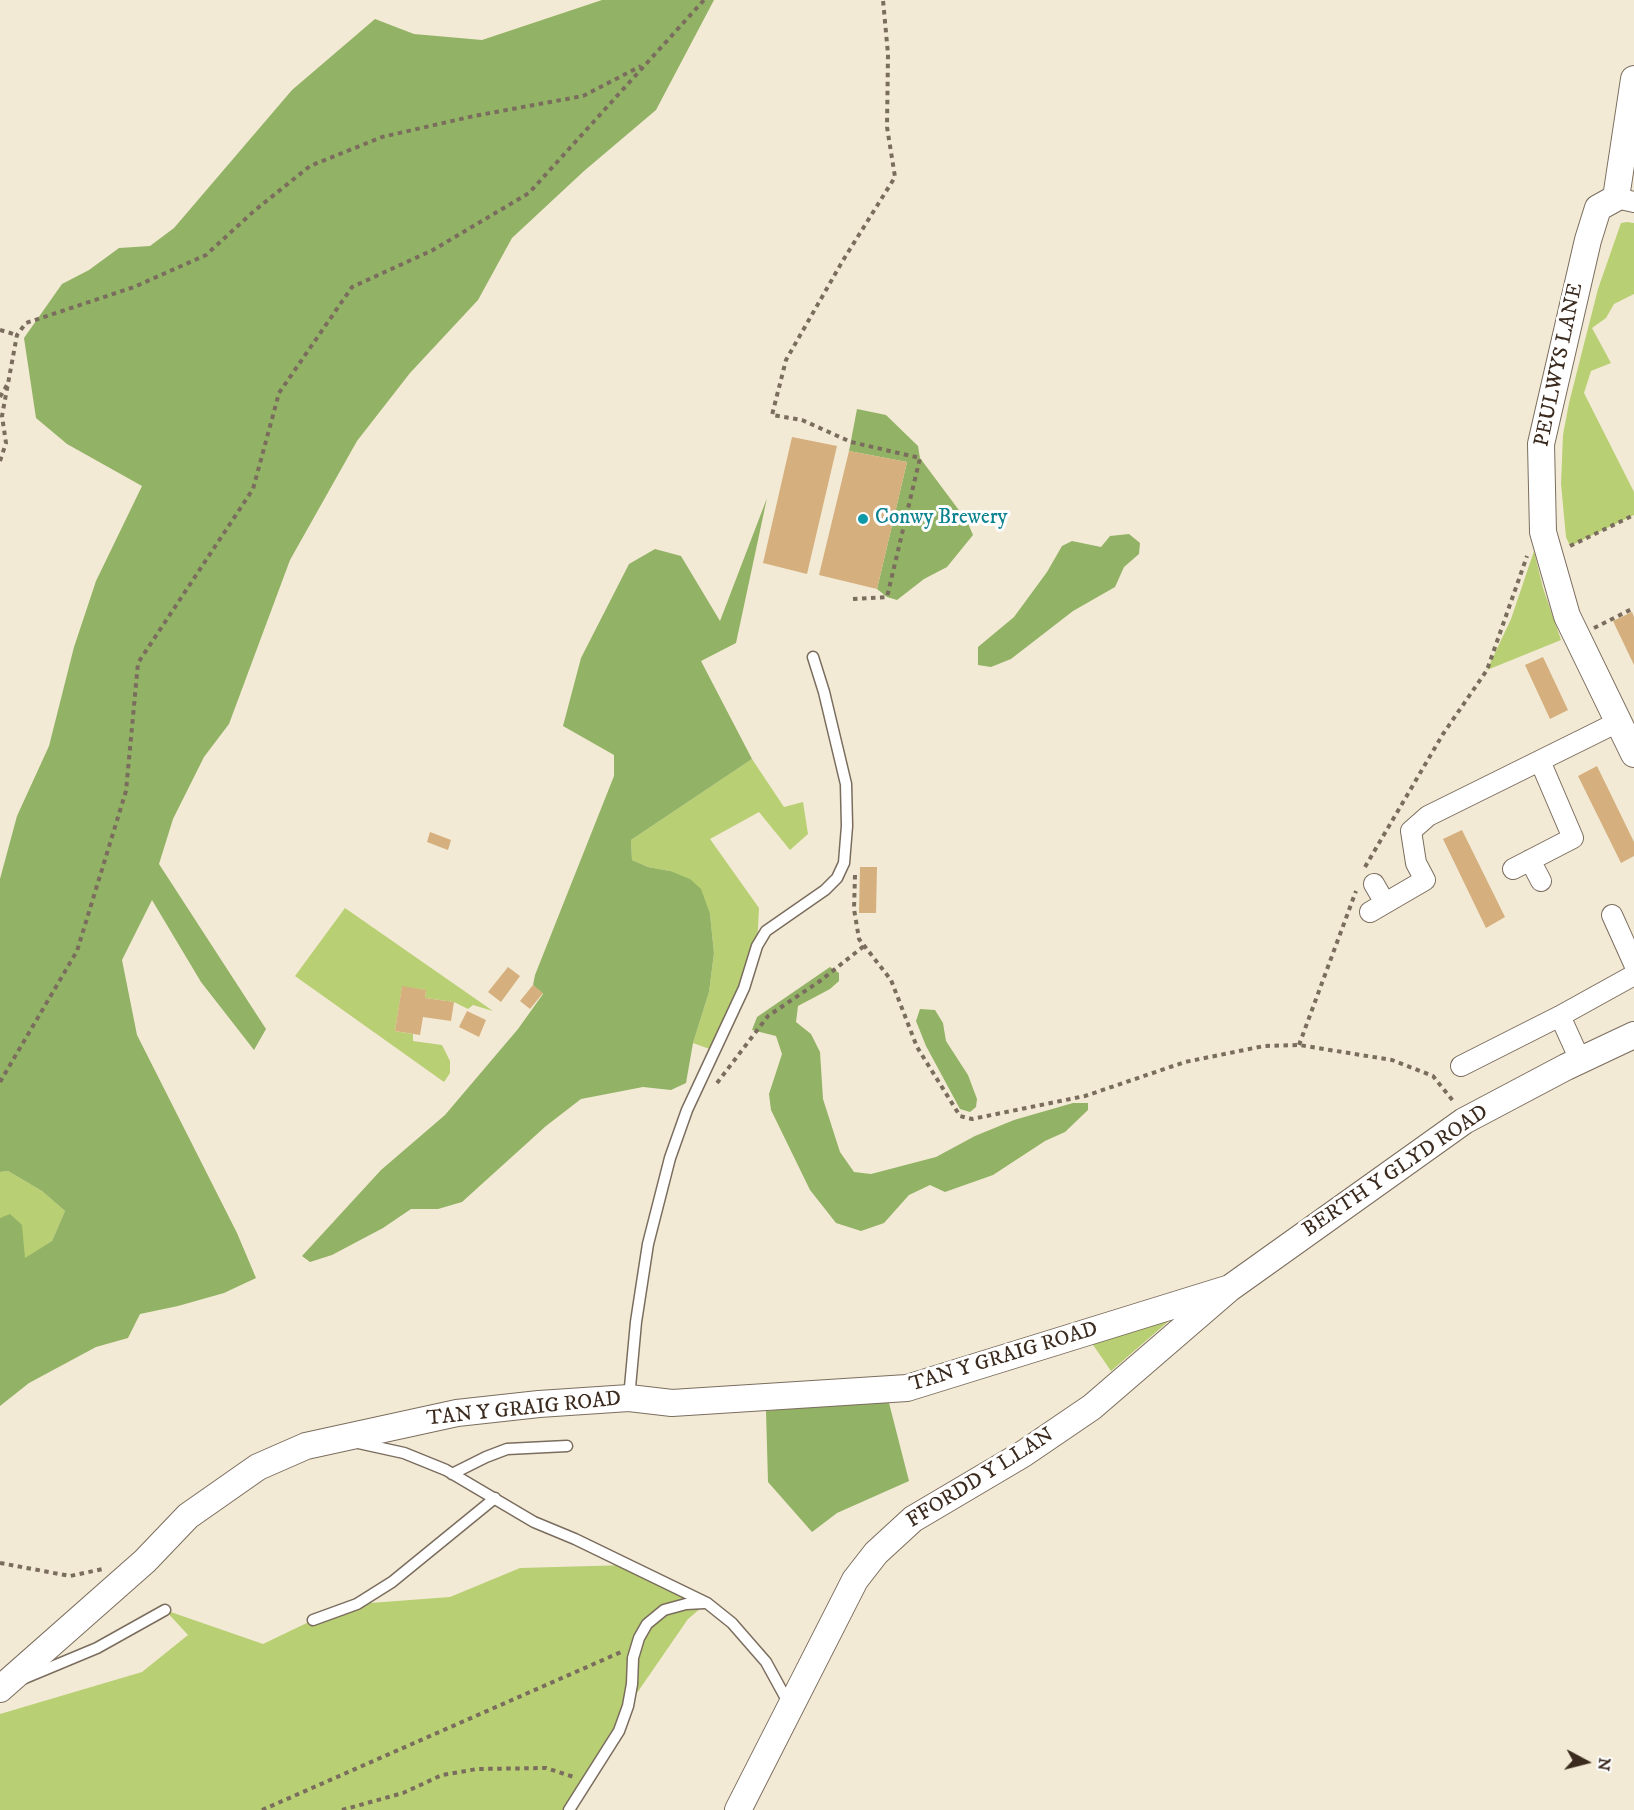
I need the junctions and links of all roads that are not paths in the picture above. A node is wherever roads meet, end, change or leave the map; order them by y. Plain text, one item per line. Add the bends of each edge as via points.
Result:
1 (1634, 79) edge
2 (1625, 200) edge
3 (813, 657) dead end
4 (1618, 722) junction
5 (1634, 754) edge
6 (1540, 761) junction
7 (1541, 881) dead end
8 (1364, 883) road end
9 (1612, 915) dead end
10 (1634, 964) edge
11 (1634, 975) edge
12 (1560, 1016) junction
13 (1634, 1035) edge
14 (1580, 1060) junction
15 (1461, 1066) dead end
16 (1230, 1288) junction
17 (629, 1398) junction
18 (338, 1439) junction
19 (567, 1446) dead end
20 (452, 1474) junction
21 (495, 1498) junction
22 (707, 1604) junction
23 (165, 1610) dead end
24 (313, 1620) dead end
25 (4, 1683) edge
26 (790, 1707) junction
27 (569, 1810) edge
28 (738, 1810) edge

1 - 2 street, PEULWYS LANE
2 - 4 street, PEULWYS LANE via 1598,208 1588,240 1541,444 1543,532 1539,553
3 - 17 lane via 846,784 844,863 825,890 766,931 687,1110 669,1158 648,1244
4 - 5 street, PEULWYS LANE
4 - 6 street
6 - 7 street via 1573,838 1522,865
6 - 8 street via 1428,816 1411,831 1416,863 1425,880 1378,907
9 - 10 street
11 - 12 street
12 - 14 street
12 - 15 street
13 - 14 street, BERTH Y GLYD ROAD
14 - 16 street, BERTH Y GLYD ROAD via 1468,1119
16 - 17 street, TAN Y GRAIG ROAD via 907,1389 672,1403
16 - 26 street, FFORDD Y LLAN via 1092,1407 1023,1454 913,1519 876,1552 855,1580
17 - 18 street, TAN Y GRAIG ROAD via 457,1413
18 - 20 lane via 404,1454
18 - 25 street, TAN Y GRAIG ROAD via 306,1446 258,1467 188,1516 145,1560
19 - 20 lane via 507,1449
20 - 21 lane
21 - 22 lane via 534,1522
21 - 24 lane via 392,1582 357,1604
22 - 26 lane via 732,1623 766,1662
22 - 27 lane via 664,1610 647,1624 633,1658 628,1706 619,1731
23 - 25 lane via 97,1648
26 - 28 street, FFORDD Y LLAN

